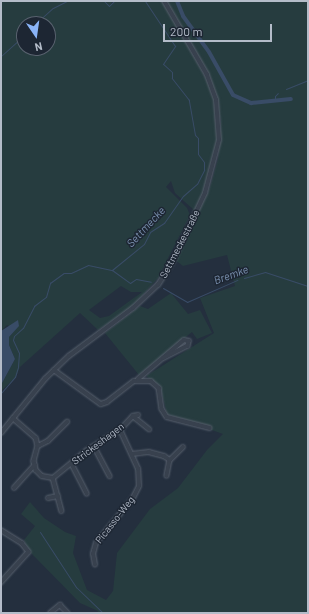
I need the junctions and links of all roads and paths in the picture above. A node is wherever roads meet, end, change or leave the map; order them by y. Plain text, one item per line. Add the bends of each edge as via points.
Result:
1 (164, 1) edge
2 (164, 358) junction
3 (54, 370) junction
4 (137, 380) junction
5 (138, 415) dead end
6 (133, 416) junction
7 (13, 418) junction
8 (67, 422) dead end
9 (210, 428) dead end
10 (149, 429) dead end
11 (120, 430) junction
12 (1, 433) edge
13 (38, 446) junction
14 (94, 446) junction
15 (184, 447) dead end
16 (132, 454) junction
17 (170, 460) junction
18 (72, 464) junction
19 (35, 465) junction
20 (110, 476) dead end
21 (167, 476) dead end
22 (53, 478) junction
23 (14, 488) dead end
24 (87, 493) dead end
25 (58, 496) junction
26 (48, 498) dead end
27 (62, 511) dead end
28 (1, 530) edge
29 (95, 565) dead end
30 (1, 583) edge
31 (50, 613) edge
32 (68, 613) edge

1 - 3 street, Settmeckestraße via 207,75 216,100 220,132 212,173 189,228 158,285
2 - 2 street via 184,340 189,341 188,346
2 - 4 street
3 - 4 street via 101,404
3 - 7 street, Settmeckestraße
4 - 9 street via 148,380 158,386 162,409 167,417
5 - 6 street, Strickeshagen
6 - 10 street, Strickeshagen
6 - 11 street, Strickeshagen
7 - 12 street, Settmeckestraße
7 - 13 street via 34,435
8 - 13 street via 48,441
11 - 14 street, Strickeshagen
11 - 16 street, Picasso-Weg
13 - 19 street
14 - 18 street, Strickeshagen
14 - 20 street
15 - 17 street
16 - 17 street via 152,452
16 - 29 street, Picasso-Weg via 139,474 139,486 133,498 96,544 93,554
17 - 21 street
18 - 22 street, Strickeshagen
18 - 24 street
19 - 22 street via 42,476
19 - 23 street
22 - 25 street
25 - 26 street
25 - 27 street
28 - 30 street via 22,543 29,552
31 - 32 street via 60,605

